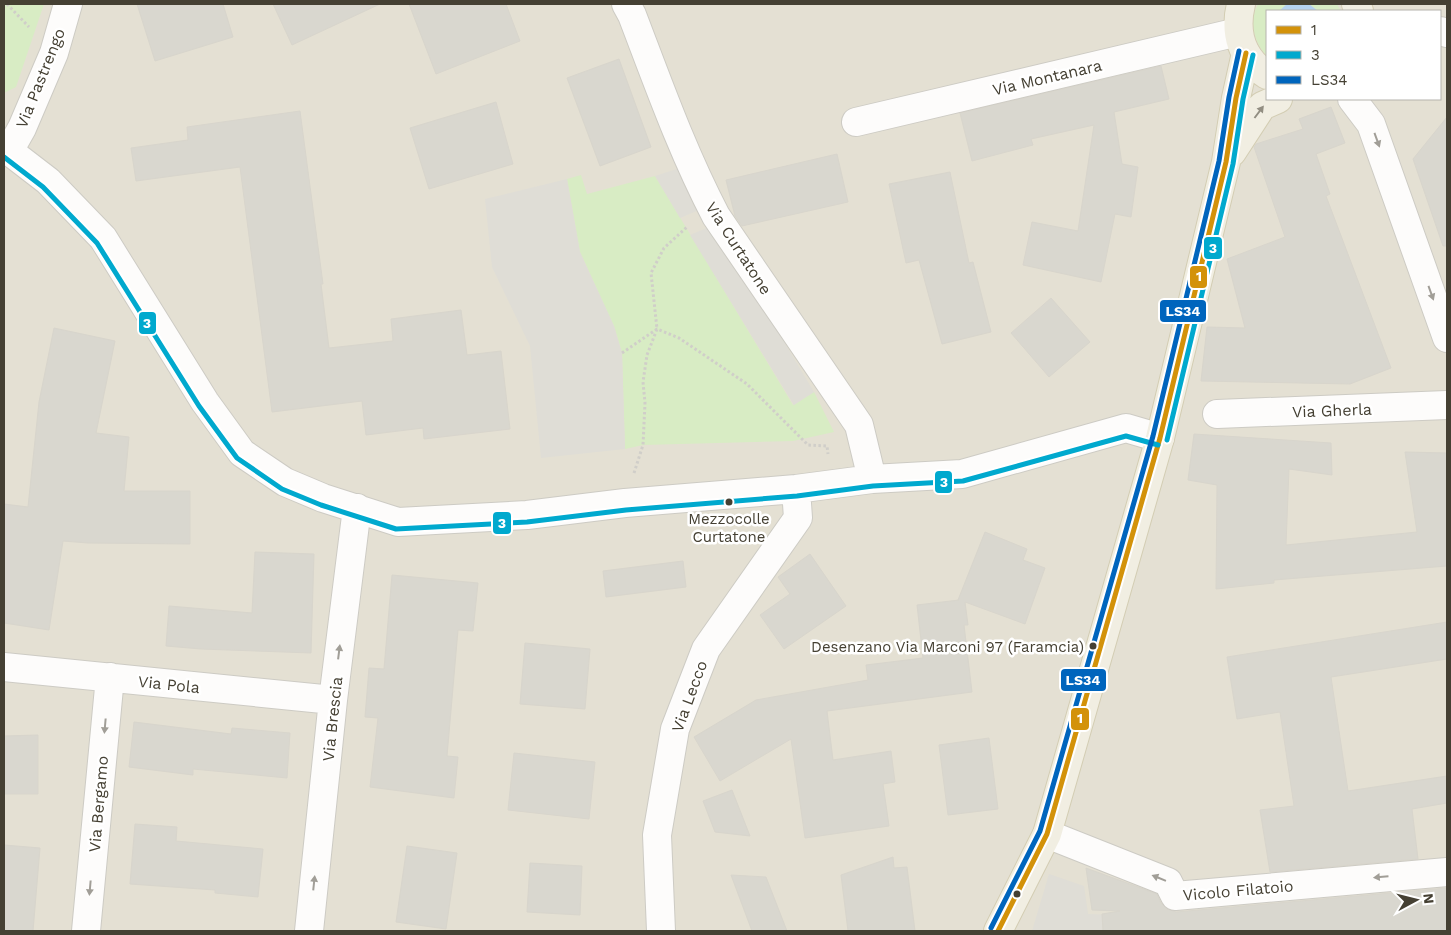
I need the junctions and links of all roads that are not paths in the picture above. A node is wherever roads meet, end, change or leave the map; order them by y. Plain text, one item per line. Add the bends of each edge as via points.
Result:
1 (68, 4) edge
2 (626, 4) edge
3 (1241, 4) edge
4 (1242, 43) junction
5 (1266, 74) edge
6 (1276, 100) edge
7 (1353, 100) edge
8 (856, 122) dead end
9 (6, 150) edge
10 (1226, 162) junction
11 (1447, 338) edge
12 (1447, 405) edge
13 (1217, 414) dead end
14 (1160, 438) junction
15 (872, 479) junction
16 (796, 489) junction
17 (357, 508) junction
18 (4, 667) edge
19 (110, 678) junction
20 (333, 700) junction
21 (1047, 834) junction
22 (1447, 872) edge
23 (86, 931) edge
24 (309, 931) edge
25 (661, 931) edge
26 (998, 931) edge

1 - 9 street, Via Pastrengo via 54,53 22,128
2 - 15 street, Via Curtatone via 682,145 716,216 859,426
3 - 4 main road via 1238,18
4 - 5 main road via 1258,68
4 - 8 street, Via Montanara
4 - 10 main road
10 -> 6 main road via 1262,106
7 -> 11 street via 1371,124
9 - 17 street via 48,181 103,238 205,402 242,452 285,482
10 - 14 main road
12 - 13 street, Via Gherla
14 - 15 street via 1126,428 962,474
14 - 21 main road
15 - 16 street
16 - 17 street via 625,502 527,515 398,522
16 - 25 street, Via Lecco via 798,518 706,649 675,729 657,835
20 -> 17 street, Via Brescia
18 - 19 street, Via Pola
19 - 20 street, Via Pola
19 -> 23 street, Via Bergamo
24 -> 20 street, Via Brescia
22 -> 21 street, Vicolo Filatoio via 1175,896 1168,882
21 - 26 main road

